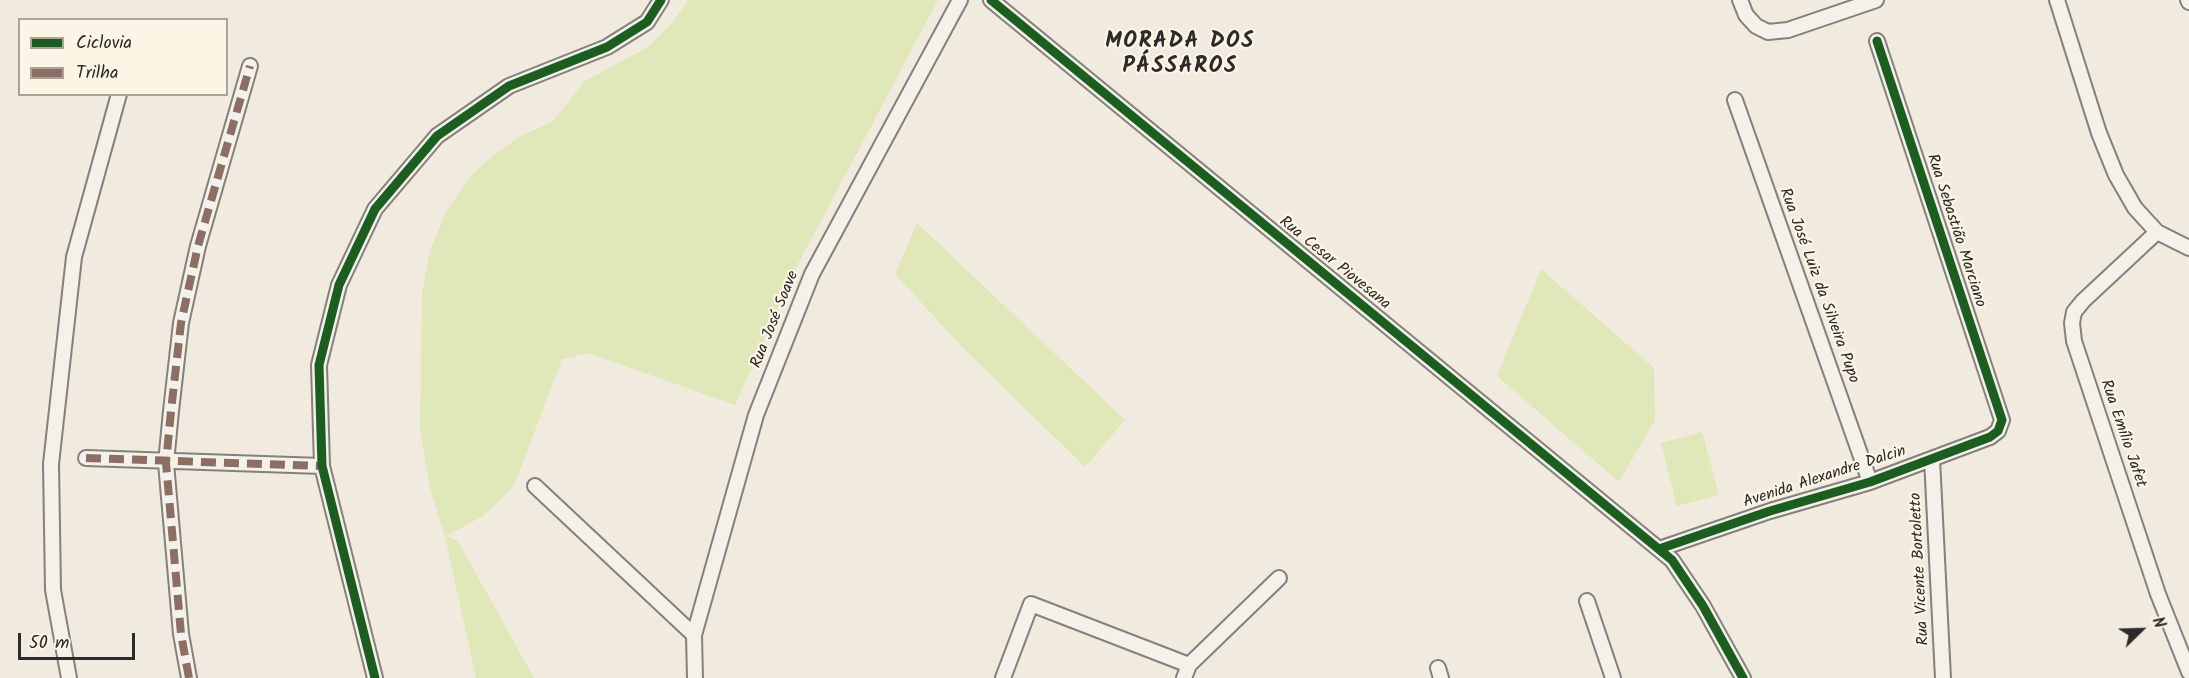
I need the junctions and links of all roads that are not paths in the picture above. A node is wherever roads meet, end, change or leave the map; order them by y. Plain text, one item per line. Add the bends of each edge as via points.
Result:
1 (661, 0) edge
2 (960, 0) edge
3 (991, 0) edge
4 (1740, 0) edge
5 (1876, 0) edge
6 (2057, 0) edge
7 (1876, 41) dead end
8 (250, 66) dead end
9 (118, 96) edge
10 (1735, 100) dead end
11 (2157, 232) junction
12 (2189, 248) edge
13 (1998, 431) joint
14 (86, 458) dead end
15 (1932, 459) junction
16 (166, 463) junction
17 (322, 466) junction
18 (1870, 482) junction
19 (535, 486) dead end
20 (1659, 549) junction
21 (1279, 578) dead end
22 (1587, 601) dead end
23 (694, 634) junction
24 (1187, 672) edge
25 (2189, 672) edge
26 (69, 678) edge
27 (189, 678) edge
28 (375, 678) edge
29 (695, 678) edge
30 (1003, 678) edge
31 (1613, 678) edge
32 (1743, 678) edge
33 (1943, 678) edge

1 - 17 street via 647,22 607,47 509,86 436,136 375,209 339,285 319,365
2 - 23 street, Rua José Soave via 812,274 756,415
3 - 20 street, Rua Cesar Piovesana
4 - 5 street via 1746,15 1768,32 1788,30
6 - 11 street via 2098,133 2116,175 2134,208
7 - 13 street, Rua Sebastião Marciano via 2002,420
8 - 16 street via 218,168 181,323
9 - 26 street via 74,257 51,464 53,590
10 - 18 street, Rua José Luiz da Silveira Pupo
11 - 12 street
11 - 25 street, Rua Emílio Jafet via 2083,301 2074,312 2072,323 2074,342
13 - 15 street, Avenida Alexandre Dalcin
14 - 16 street
15 - 18 street, Avenida Alexandre Dalcin
15 - 33 street, Rua Vicente Bortoletto
16 - 17 street
16 - 27 street via 176,589
17 - 28 street
18 - 20 street, Avenida Alexandre Dalcin
19 - 23 street
20 - 32 street, Rua Cesar Piovesana via 1672,560 1703,606
21 - 24 street
22 - 31 street
23 - 29 street, Rua José Soave
24 - 30 street via 1031,604

